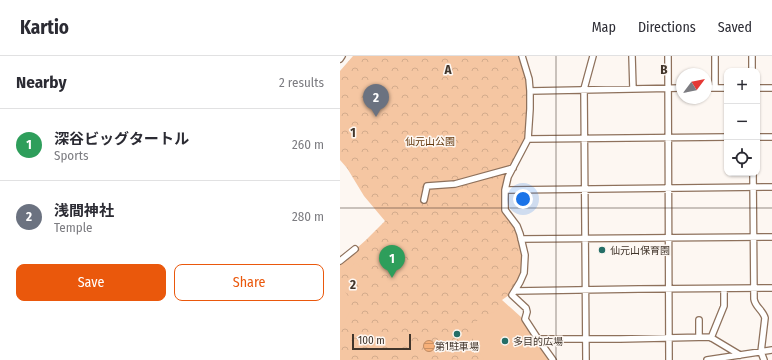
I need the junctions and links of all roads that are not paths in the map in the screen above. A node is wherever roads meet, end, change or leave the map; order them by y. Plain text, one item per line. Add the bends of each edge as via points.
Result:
1 (342, 56) edge
2 (522, 56) edge
3 (593, 56) edge
4 (632, 56) edge
5 (668, 56) edge
6 (715, 56) edge
7 (752, 56) edge
8 (340, 59) edge
9 (752, 68) edge
10 (633, 88) junction
11 (668, 88) junction
12 (676, 88) edge
13 (715, 88) joint
14 (724, 88) edge
15 (760, 88) edge
16 (772, 88) edge
17 (584, 90) junction
18 (530, 91) junction
19 (724, 137) edge
20 (760, 137) edge
21 (772, 137) edge
22 (668, 138) junction
23 (528, 139) junction
24 (585, 139) junction
25 (513, 168) junction
26 (753, 176) edge
27 (753, 187) junction
28 (772, 187) edge
29 (585, 188) junction
30 (668, 188) junction
31 (505, 190) junction
32 (424, 200) dead end
33 (586, 238) junction
34 (668, 238) junction
35 (753, 238) junction
36 (772, 238) edge
37 (521, 239) junction
38 (354, 249) dead end
39 (340, 261) edge
40 (669, 288) junction
41 (754, 288) junction
42 (772, 288) edge
43 (724, 289) junction
44 (586, 290) junction
45 (514, 291) junction
46 (699, 320) dead end
47 (699, 337) junction
48 (669, 338) junction
49 (711, 338) junction
50 (538, 339) junction
51 (586, 339) junction
52 (772, 350) edge
53 (761, 352) junction
54 (740, 355) junction
55 (553, 360) edge
56 (586, 360) edge
57 (669, 360) edge
58 (707, 360) edge
59 (764, 360) edge

1 - 8 street
2 - 18 street
3 - 17 street
4 - 10 street
5 - 11 street
6 - 13 street
7 - 9 street
10 - 11 street
10 - 17 street
11 - 12 street
11 - 22 street
13 - 14 street
15 - 16 street
17 - 18 street
17 - 24 street
18 - 23 street
19 - 22 street
20 - 21 street
22 - 24 street
22 - 30 street
23 - 24 street
23 - 25 street
24 - 29 street
25 - 31 street
25 - 32 street via 454,184 427,186
26 - 27 street
27 - 28 street
27 - 30 street
27 - 35 street
29 - 30 street
29 - 31 street
29 - 33 street
30 - 34 street
31 - 37 street via 505,210 517,226
33 - 34 street
33 - 37 street
33 - 44 street
34 - 35 street
34 - 40 street
35 - 36 street
35 - 41 street
37 - 45 street via 525,255 524,273
38 - 39 street
40 - 43 street
40 - 44 street
40 - 48 street
41 - 42 street
41 - 43 street
41 - 53 street via 754,302 765,318
43 - 49 street via 724,306
44 - 45 street
44 - 51 street
45 - 50 street via 512,295 526,308 524,319
46 - 47 street
47 - 48 street
47 - 49 street
48 - 51 street
48 - 57 street
49 - 54 street
50 - 51 street
50 - 55 street
51 - 56 street
52 - 53 street
53 - 54 street
53 - 59 street
54 - 58 street

